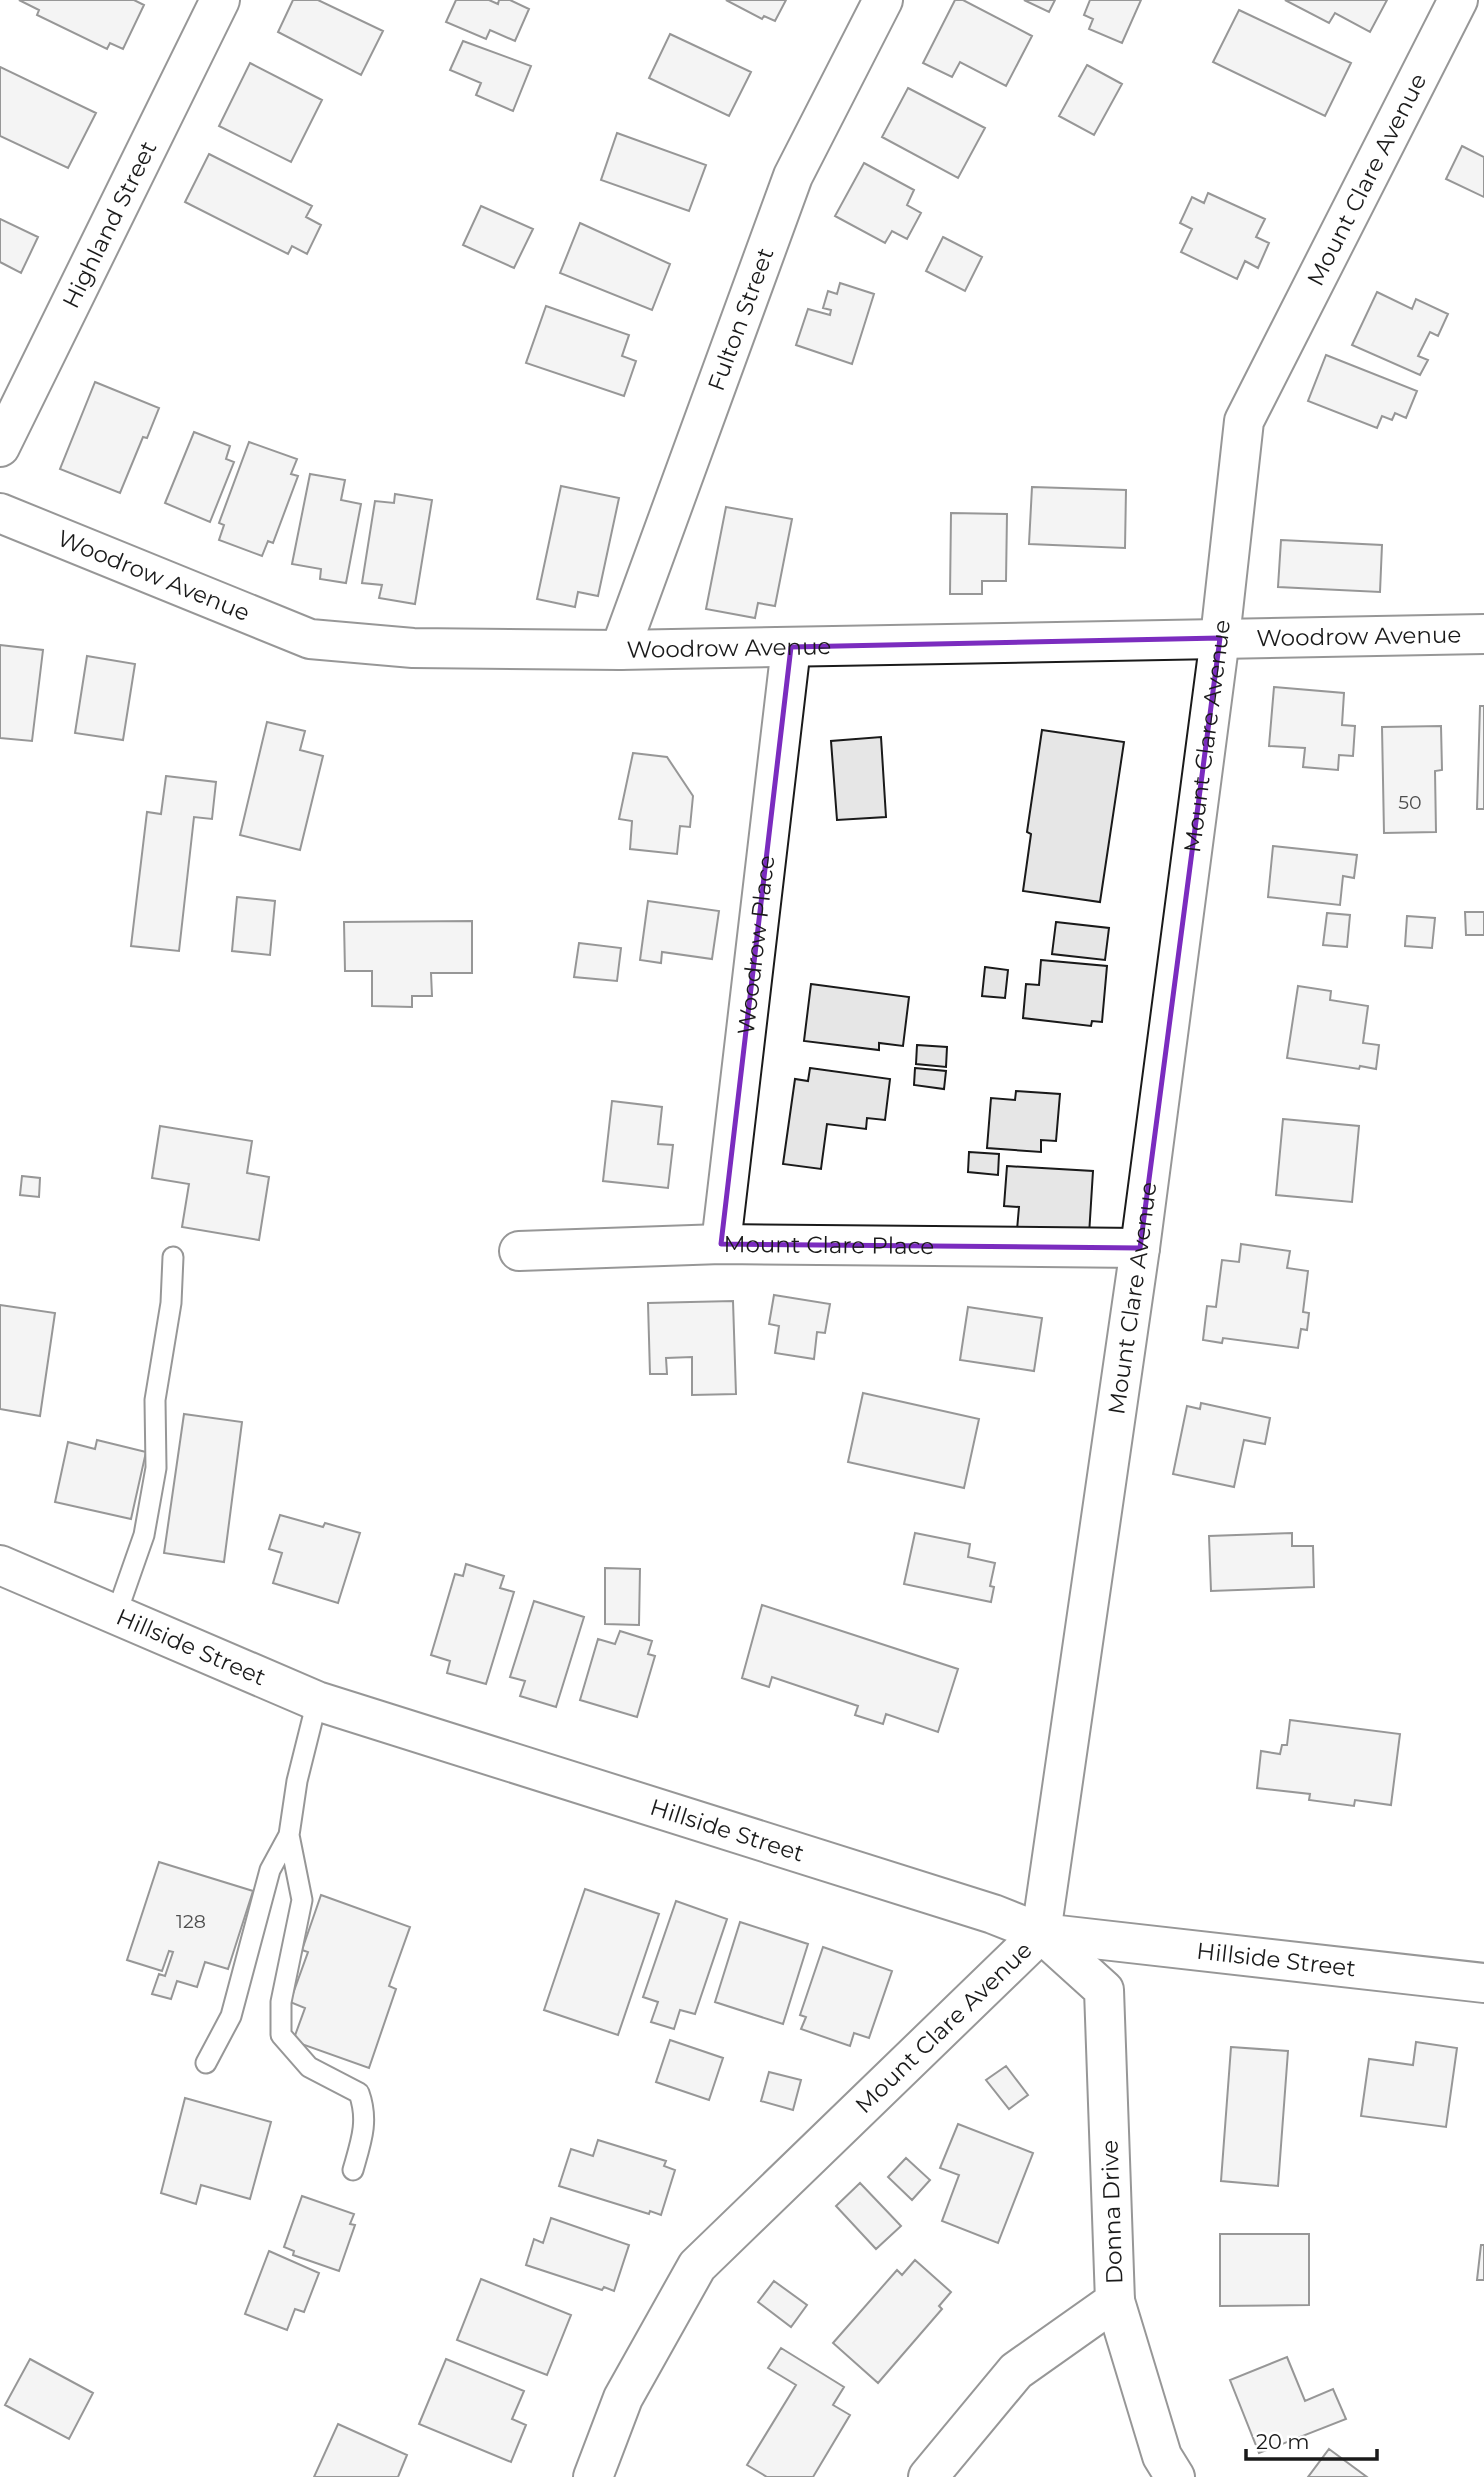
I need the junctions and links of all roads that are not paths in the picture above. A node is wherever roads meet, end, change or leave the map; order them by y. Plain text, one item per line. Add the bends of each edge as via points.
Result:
1 (220, 0) edge
2 (883, 0) edge
3 (1458, 0) edge
4 (0, 447) edge
5 (0, 513) edge
6 (1484, 634) edge
7 (1220, 638) junction
8 (791, 647) junction
9 (620, 650) junction
10 (721, 1244) junction
11 (1140, 1248) junction
12 (519, 1251) dead end
13 (173, 1257) dead end
14 (0, 1564) edge
15 (116, 1615) junction
16 (317, 1701) junction
17 (289, 1835) junction
18 (1041, 1933) junction
19 (1484, 1983) edge
20 (206, 2063) dead end
21 (353, 2170) dead end
22 (1115, 2301) junction
23 (593, 2477) edge
24 (928, 2477) edge
25 (1175, 2477) edge

1 - 4 street, Highland Street
2 - 9 street, Fulton Street via 793,176
3 - 7 street, Mount Clare Avenue via 1244,421
5 - 9 street, Woodrow Avenue via 310,639 413,648
6 - 7 street, Woodrow Avenue
7 - 8 street, Woodrow Avenue
7 - 11 street, Mount Clare Avenue
8 - 9 street, Woodrow Avenue
8 - 10 street, Woodrow Place
10 - 11 street, Mount Clare Place
10 - 12 street, Mount Clare Place
11 - 18 street, Mount Clare Avenue
13 - 15 lane via 171,1303 155,1400 156,1468 144,1535
14 - 15 street, Hillside Street
15 - 16 street, Hillside Street
16 - 17 lane
16 - 18 street, Hillside Street
17 - 20 lane via 270,1870 230,2015
17 - 21 lane via 302,1900 281,2002 281,2035 309,2067 359,2094 365,2112 364,2133
18 - 19 street, Hillside Street
18 - 22 street, Donna Drive via 1104,1990
18 - 23 street, Mount Clare Avenue via 697,2266 623,2398
22 - 24 street, Donna Drive via 1016,2371
22 - 25 street via 1162,2456

